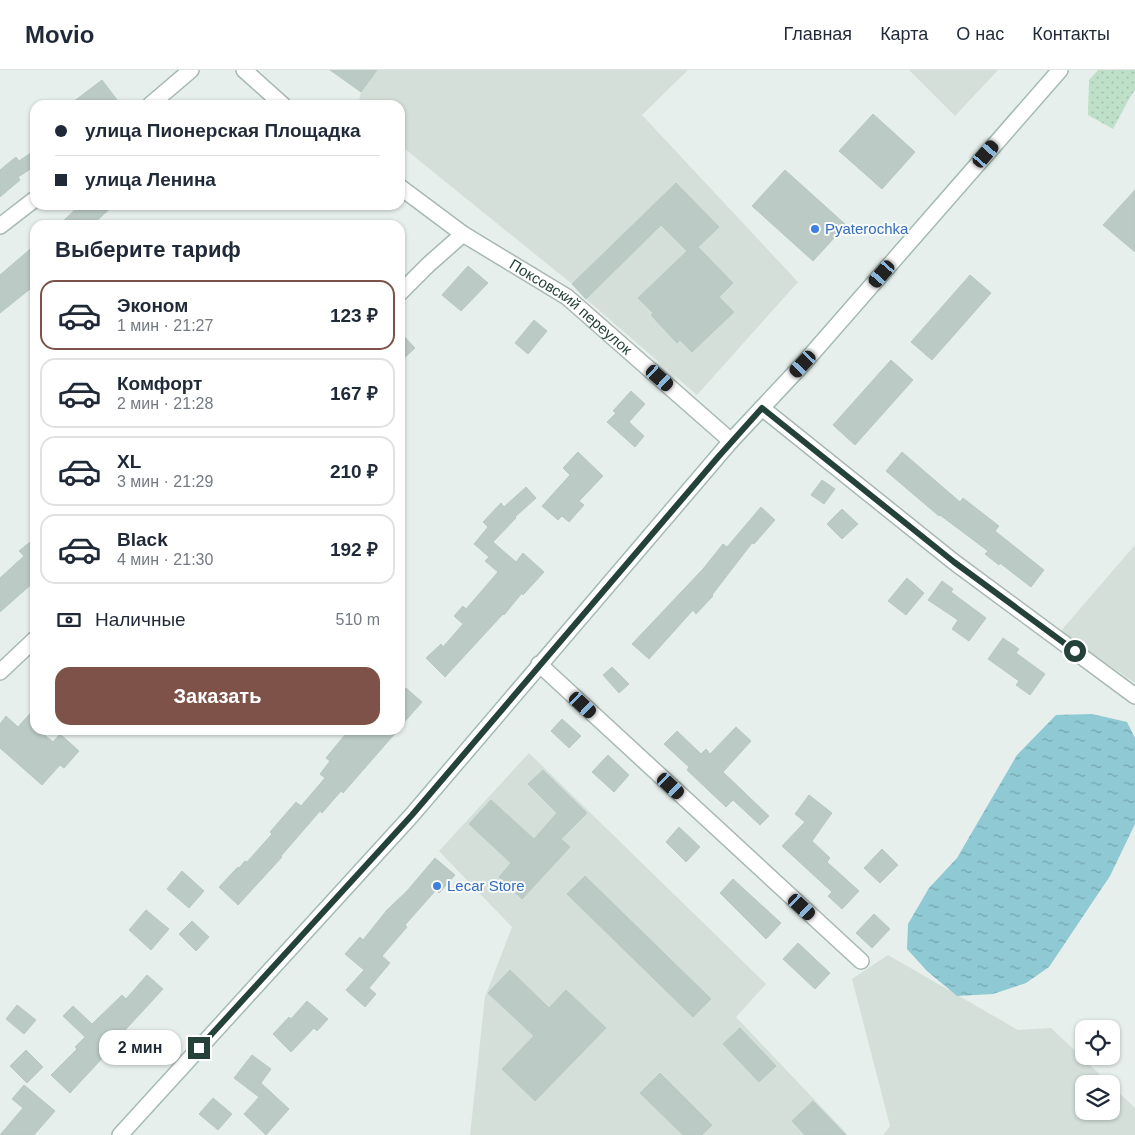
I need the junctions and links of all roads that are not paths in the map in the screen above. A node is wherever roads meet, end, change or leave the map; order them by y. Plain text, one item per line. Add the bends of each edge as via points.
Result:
1 (191, 70) edge
2 (244, 70) edge
3 (1060, 70) edge
4 (156, 100) edge
5 (277, 100) edge
6 (405, 191) edge
7 (30, 203) edge
8 (0, 226) edge
9 (463, 234) junction
10 (405, 288) edge
11 (762, 408) junction
12 (732, 441) junction
13 (30, 644) edge
14 (539, 664) junction
15 (0, 672) edge
16 (1135, 696) edge
17 (861, 961) dead end
18 (120, 1135) edge

1 - 4 street
2 - 5 street
3 - 11 street
6 - 9 street, Поксовский переулок
7 - 8 street
9 - 10 street
9 - 12 street, Поксовский переулок via 567,297
11 - 12 street
11 - 16 street via 954,562
12 - 14 street
13 - 15 street
14 - 17 street
14 - 18 street via 412,815

